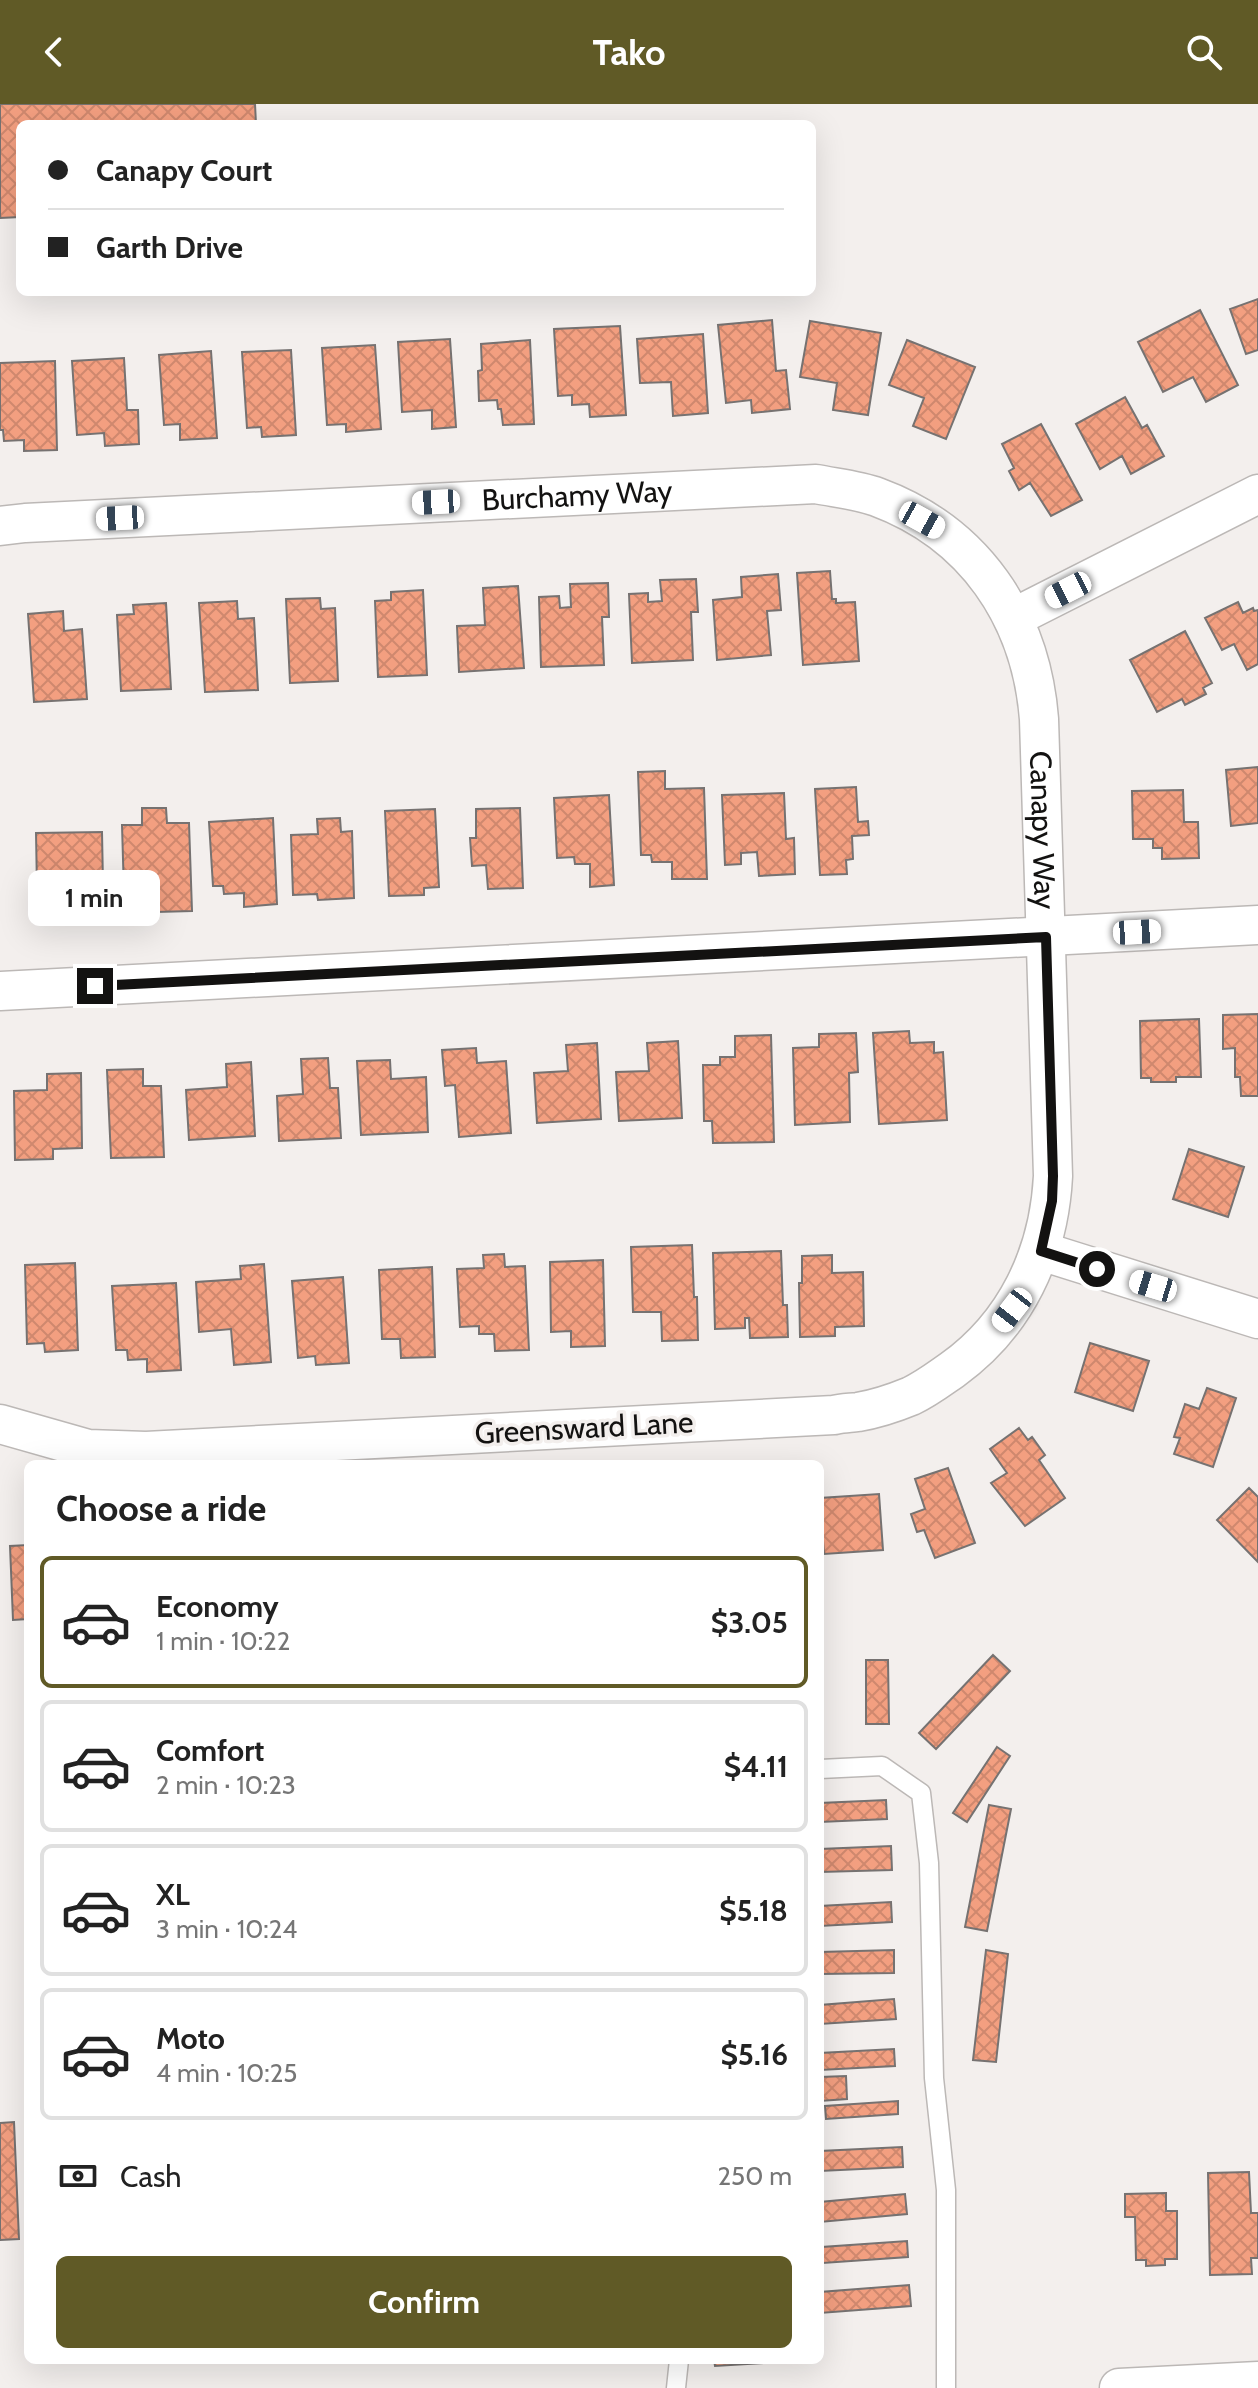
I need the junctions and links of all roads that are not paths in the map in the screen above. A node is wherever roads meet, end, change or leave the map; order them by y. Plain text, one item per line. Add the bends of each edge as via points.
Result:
1 (1258, 494) edge
2 (0, 526) edge
3 (950, 539) joint
4 (1013, 618) junction
5 (1258, 925) edge
6 (1046, 937) junction
7 (0, 991) edge
8 (1052, 1195) joint
9 (1041, 1251) junction
10 (1258, 1319) edge
11 (0, 1424) edge
12 (824, 1769) edge
13 (679, 2364) edge
14 (1258, 2381) edge
15 (676, 2388) edge
16 (946, 2388) edge
17 (1119, 2388) edge

1 - 4 street
2 - 3 street, Burchamy Way via 816,484 877,497 913,512
3 - 4 street, Canapy Way via 978,565
4 - 6 street, Canapy Way via 1029,658 1038,703
5 - 6 street
6 - 7 street
6 - 8 street, Canapy Way
8 - 9 street, Greensward Lane
9 - 10 street
9 - 11 street, Greensward Lane via 1012,1310 963,1363 910,1396 856,1413 146,1451 88,1449
12 - 16 lane via 882,1766 921,1793 929,1863 934,2078 946,2190
13 - 15 lane
14 - 17 street

